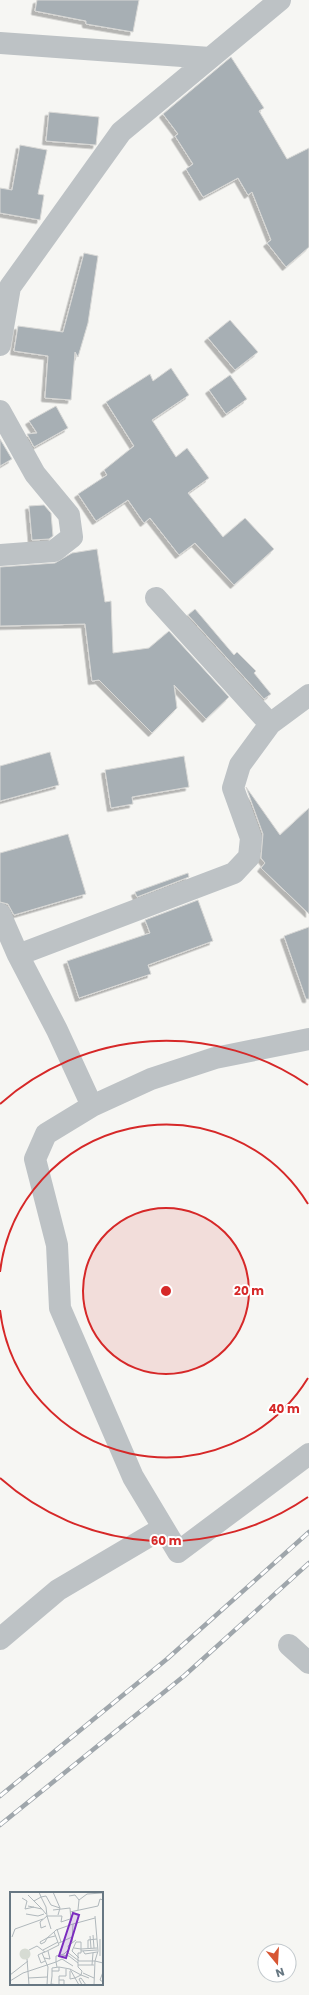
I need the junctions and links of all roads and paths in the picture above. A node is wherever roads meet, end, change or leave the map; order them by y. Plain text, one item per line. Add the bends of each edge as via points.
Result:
1 (280, 0) edge
2 (0, 43) edge
3 (210, 58) junction
4 (5, 286) edge
5 (0, 345) edge
6 (0, 411) edge
7 (0, 555) edge
8 (156, 598) dead end
9 (309, 695) edge
10 (270, 724) junction
11 (0, 914) edge
12 (18, 955) junction
13 (309, 1039) edge
14 (92, 1106) junction
15 (309, 1454) edge
16 (164, 1528) junction
17 (0, 1639) edge
18 (289, 1645) dead end
19 (309, 1663) edge

1 - 3 street
2 - 3 street
3 - 4 street via 121,132
4 - 5 street
6 - 7 street via 35,474 68,515 72,537 54,550
8 - 10 street
9 - 10 street
10 - 12 street via 240,765 233,788 251,838 249,858 234,873
11 - 12 street
12 - 14 street via 57,1030
13 - 14 street via 215,1058 151,1079
14 - 16 street via 46,1134 36,1159 57,1245 60,1308 133,1477
15 - 16 street via 178,1552
16 - 17 street via 58,1590
18 - 19 street

